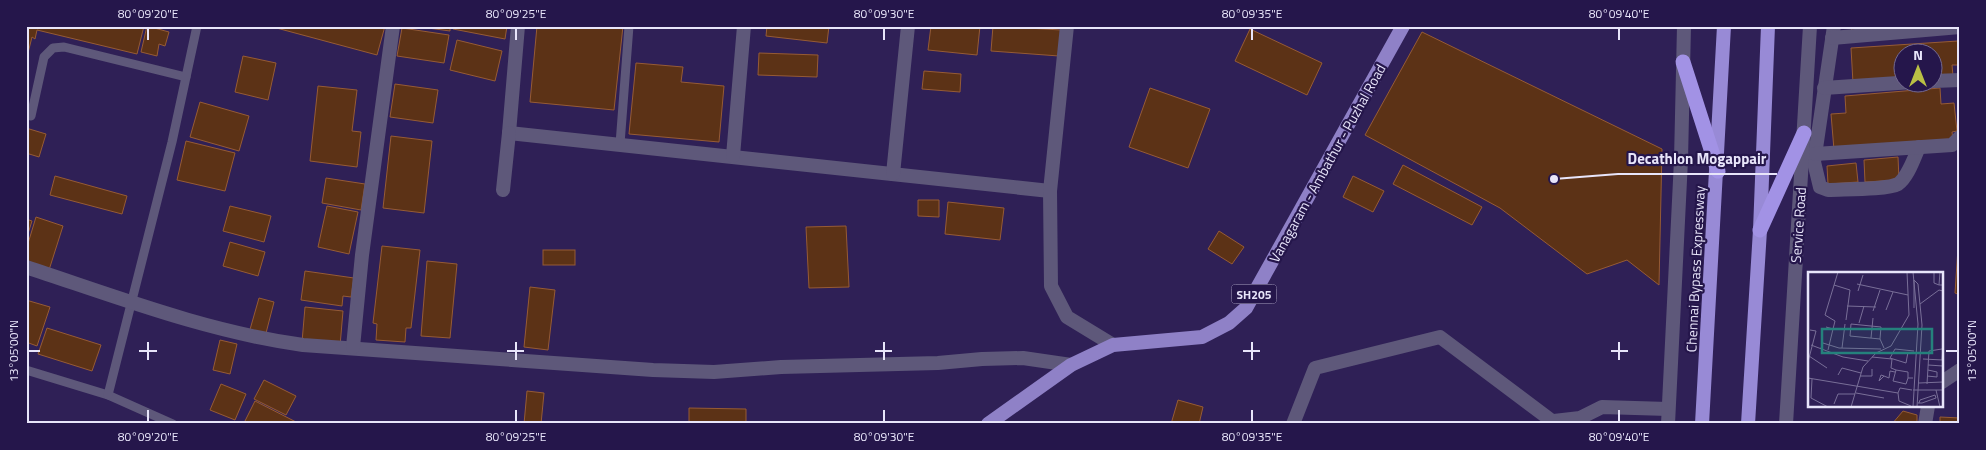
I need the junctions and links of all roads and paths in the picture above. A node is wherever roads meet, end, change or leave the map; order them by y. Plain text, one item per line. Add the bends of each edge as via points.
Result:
1 (197, 26) edge
2 (393, 26) edge
3 (518, 26) edge
4 (629, 26) edge
5 (744, 26) edge
6 (908, 26) edge
7 (1067, 26) edge
8 (1403, 26) edge
9 (1684, 26) edge
10 (1724, 26) edge
11 (1768, 26) edge
12 (1810, 26) edge
13 (1960, 27) edge
14 (1833, 32) edge
15 (1684, 62) junction
16 (186, 77) junction
17 (1960, 80) edge
18 (1944, 81) edge
19 (1894, 83) edge
20 (1824, 88) junction
21 (31, 116) dead end
22 (509, 133) junction
23 (1804, 133) junction
24 (1960, 137) edge
25 (620, 144) junction
26 (1919, 147) junction
27 (1815, 154) junction
28 (733, 156) junction
29 (1718, 172) junction
30 (893, 174) junction
31 (503, 190) dead end
32 (1050, 191) junction
33 (1760, 230) junction
34 (26, 267) edge
35 (133, 302) junction
36 (1113, 346) junction
37 (353, 347) junction
38 (1071, 365) junction
39 (26, 370) edge
40 (1960, 370) edge
41 (1944, 381) edge
42 (108, 395) junction
43 (1928, 408) edge
44 (1668, 409) junction
45 (1586, 421) edge
46 (1555, 422) edge
47 (173, 424) edge
48 (988, 424) edge
49 (1293, 424) edge
50 (1668, 424) edge
51 (1702, 424) edge
52 (1748, 424) edge
53 (1786, 424) edge
54 (1925, 424) edge

1 - 16 lane
2 - 37 street
3 - 22 street
4 - 25 lane
5 - 28 street
6 - 30 street
7 - 32 street
8 - 36 main road, Vanagaram - Ambathur - Puzhal Road / SH205 via 1246,308 1229,323 1202,337
9 - 15 street
10 - 29 highway, Chennai Bypass Expressway
11 - 33 highway
12 - 23 street, Service Road
13 - 14 street
14 - 20 street
15 - 29 highway
15 - 44 street
16 - 21 lane via 64,47 53,48 44,57
16 - 35 lane
17 - 18 street
19 - 20 street
20 - 27 street
22 - 25 street
22 - 31 street
23 - 33 highway
23 - 53 street, Service Road
24 - 26 street via 1952,145
25 - 28 street
26 - 27 street
26 - 27 street via 1906,174 1898,183 1888,186 1828,190 1820,187
28 - 30 street
29 - 51 highway, Chennai Bypass Expressway
30 - 32 street
32 - 36 street via 1052,286 1067,317
33 - 52 highway
34 - 35 street
35 - 37 street via 267,340
35 - 42 lane
36 - 38 main road, Vanagaram - Ambathur - Puzhal Road / SH205
37 - 38 street via 714,372 1023,358
38 - 48 main road, Vanagaram - Ambathur - Puzhal Road / SH205
39 - 42 lane
40 - 41 street
42 - 47 lane
43 - 54 street
44 - 45 street via 1602,407
44 - 50 street
45 - 46 street
46 - 49 street via 1440,337 1315,368

